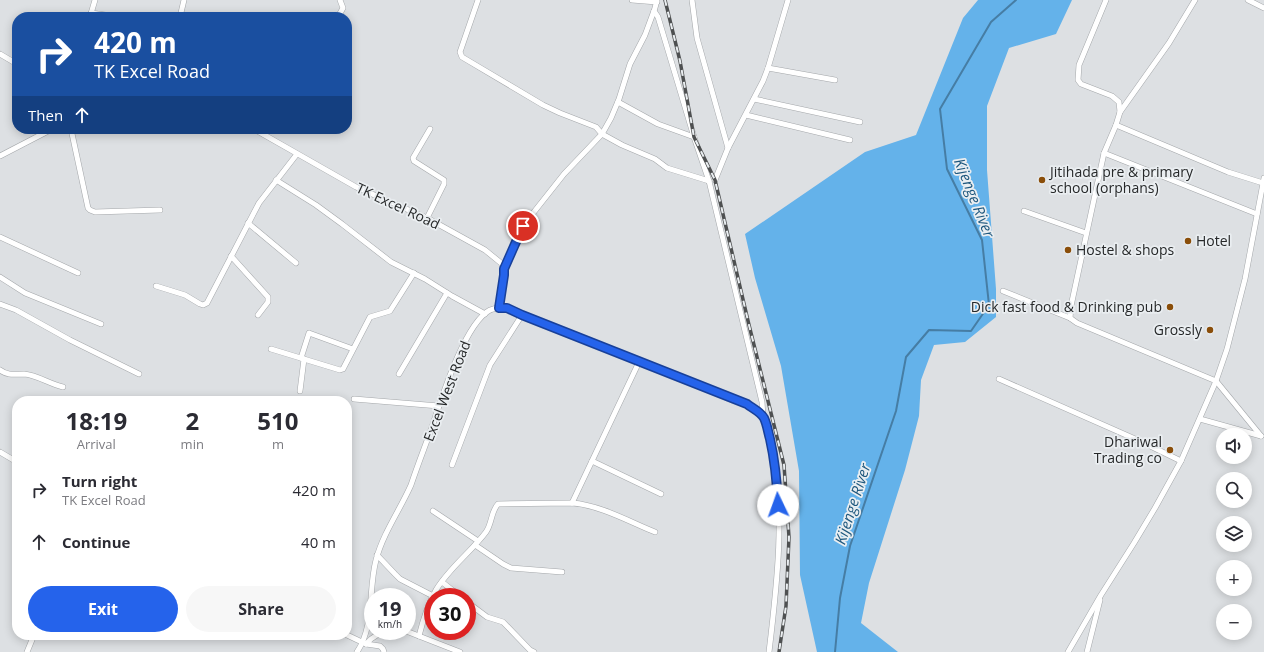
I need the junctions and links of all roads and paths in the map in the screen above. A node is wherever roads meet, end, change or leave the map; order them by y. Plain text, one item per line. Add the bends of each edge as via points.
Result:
1 (95, 0) edge
2 (184, 0) edge
3 (340, 0) edge
4 (478, 0) edge
5 (632, 0) edge
6 (692, 0) edge
7 (788, 0) edge
8 (1106, 0) edge
9 (1195, 0) edge
10 (1248, 0) edge
11 (657, 1) edge
12 (1264, 8) edge
13 (654, 11) junction
14 (91, 12) edge
15 (181, 12) edge
16 (341, 12) edge
17 (0, 54) edge
18 (12, 61) edge
19 (768, 68) junction
20 (835, 80) dead end
21 (754, 99) junction
22 (618, 102) junction
23 (1120, 112) junction
24 (746, 114) junction
25 (860, 122) dead end
26 (1116, 125) junction
27 (430, 129) dead end
28 (42, 134) edge
29 (72, 134) edge
30 (263, 134) edge
31 (602, 134) junction
32 (694, 137) junction
33 (850, 140) dead end
34 (728, 148) junction
35 (1104, 153) junction
36 (297, 154) junction
37 (0, 156) edge
38 (276, 180) junction
39 (1263, 180) edge
40 (712, 181) junction
41 (160, 210) dead end
42 (1024, 211) dead end
43 (1257, 214) junction
44 (427, 218) junction
45 (248, 223) junction
46 (1086, 233) junction
47 (0, 237) edge
48 (231, 256) junction
49 (296, 263) dead end
50 (504, 269) junction
51 (78, 273) dead end
52 (414, 273) junction
53 (0, 277) edge
54 (156, 286) dead end
55 (1003, 291) dead end
56 (446, 293) junction
57 (0, 304) edge
58 (499, 308) junction
59 (485, 314) junction
60 (258, 315) dead end
61 (522, 315) junction
62 (1070, 318) junction
63 (101, 324) dead end
64 (271, 348) dead end
65 (353, 349) junction
66 (302, 358) junction
67 (639, 362) junction
68 (0, 370) edge
69 (140, 374) dead end
70 (399, 374) dead end
71 (999, 379) dead end
72 (1216, 381) junction
73 (63, 387) dead end
74 (300, 391) dead end
75 (354, 399) dead end
76 (439, 406) junction
77 (763, 417) junction
78 (1200, 419) junction
79 (1262, 436) edge
80 (0, 452) edge
81 (12, 459) edge
82 (592, 461) junction
83 (1181, 461) junction
84 (452, 465) dead end
85 (661, 494) dead end
86 (572, 503) junction
87 (433, 511) dead end
88 (655, 532) dead end
89 (477, 543) junction
90 (377, 555) junction
91 (562, 572) dead end
92 (442, 582) junction
93 (439, 588) edge
94 (450, 588) edge
95 (424, 591) edge
96 (1101, 595) junction
97 (476, 609) edge
98 (424, 619) edge
99 (416, 635) edge
100 (419, 636) junction
101 (352, 637) edge
102 (32, 640) edge
103 (369, 640) edge
104 (364, 643) junction
105 (27, 652) edge
106 (357, 652) edge
107 (384, 652) edge
108 (460, 652) edge
109 (534, 652) edge
110 (769, 652) edge
111 (1068, 652) edge
112 (1088, 652) edge

1 - 14 street
2 - 15 street
3 - 16 street via 343,8
4 - 31 street via 460,52 462,57 543,105 596,127
5 - 11 street
6 - 34 street via 697,38
7 - 19 street
8 - 23 street via 1079,65 1078,80 1081,84 1112,96 1119,102
9 - 23 street via 1169,43
10 - 12 street
11 - 13 street
13 - 22 street via 645,36 630,64
13 - 32 street
17 - 18 street
19 - 20 street
19 - 21 street
21 - 24 street
21 - 25 street
22 - 31 street
22 - 32 street via 658,124
23 - 26 street
24 - 33 street
24 - 34 street
26 - 35 street
26 - 39 street via 1228,172
27 - 44 street via 413,160 445,182
28 - 37 street
29 - 41 street via 90,210
30 - 36 street, TK Excel Road
31 - 40 street via 666,168
31 - 50 street via 564,174 526,222
32 - 40 street
34 - 40 street
35 - 43 street
35 - 46 street
36 - 38 street
36 - 44 street, TK Excel Road via 356,187
38 - 45 street
38 - 52 street via 329,214 391,262
39 - 43 street
40 - 77 street via 762,402
42 - 46 street
43 - 72 street via 1245,278
44 - 50 street, TK Excel Road via 485,250 501,263
45 - 48 street
45 - 49 street
46 - 62 street
47 - 51 street
48 - 54 street via 207,303 203,305 185,295
48 - 60 street via 268,297 268,302
50 - 58 street
52 - 56 street
52 - 65 street via 390,312 370,317
53 - 63 street via 25,293
55 - 62 street
56 - 59 street
56 - 70 street
57 - 69 street
58 - 59 street, Excel West Road
58 - 61 street via 507,308
59 - 76 street, Excel West Road via 463,346
61 - 67 street
61 - 84 street via 490,365
62 - 72 street
64 - 66 street
65 - 66 street via 340,370
65 - 66 street via 309,333
66 - 74 street
67 - 77 street via 747,404
67 - 82 street
68 - 73 street via 9,374 30,375
71 - 83 street
72 - 78 street
72 - 79 street
75 - 76 street
76 - 90 street, Excel West Road via 409,489
77 - 110 street via 774,456 778,491 777,580
78 - 79 street
78 - 83 street
80 - 81 street
82 - 85 street
82 - 86 street
83 - 96 street
86 - 88 street via 604,511
86 - 89 street via 498,504 488,529
87 - 89 street
89 - 91 street via 511,568
89 - 92 street
90 - 95 street via 400,579
90 - 104 street, Excel West Road
92 - 93 street
92 - 94 street
96 - 111 street
96 - 112 street
97 - 109 street via 487,617 503,622
98 - 100 street
99 - 100 street
100 - 108 street
101 - 104 street
102 - 105 street
103 - 104 street
104 - 106 street, Excel West Road
104 - 107 street via 380,646

